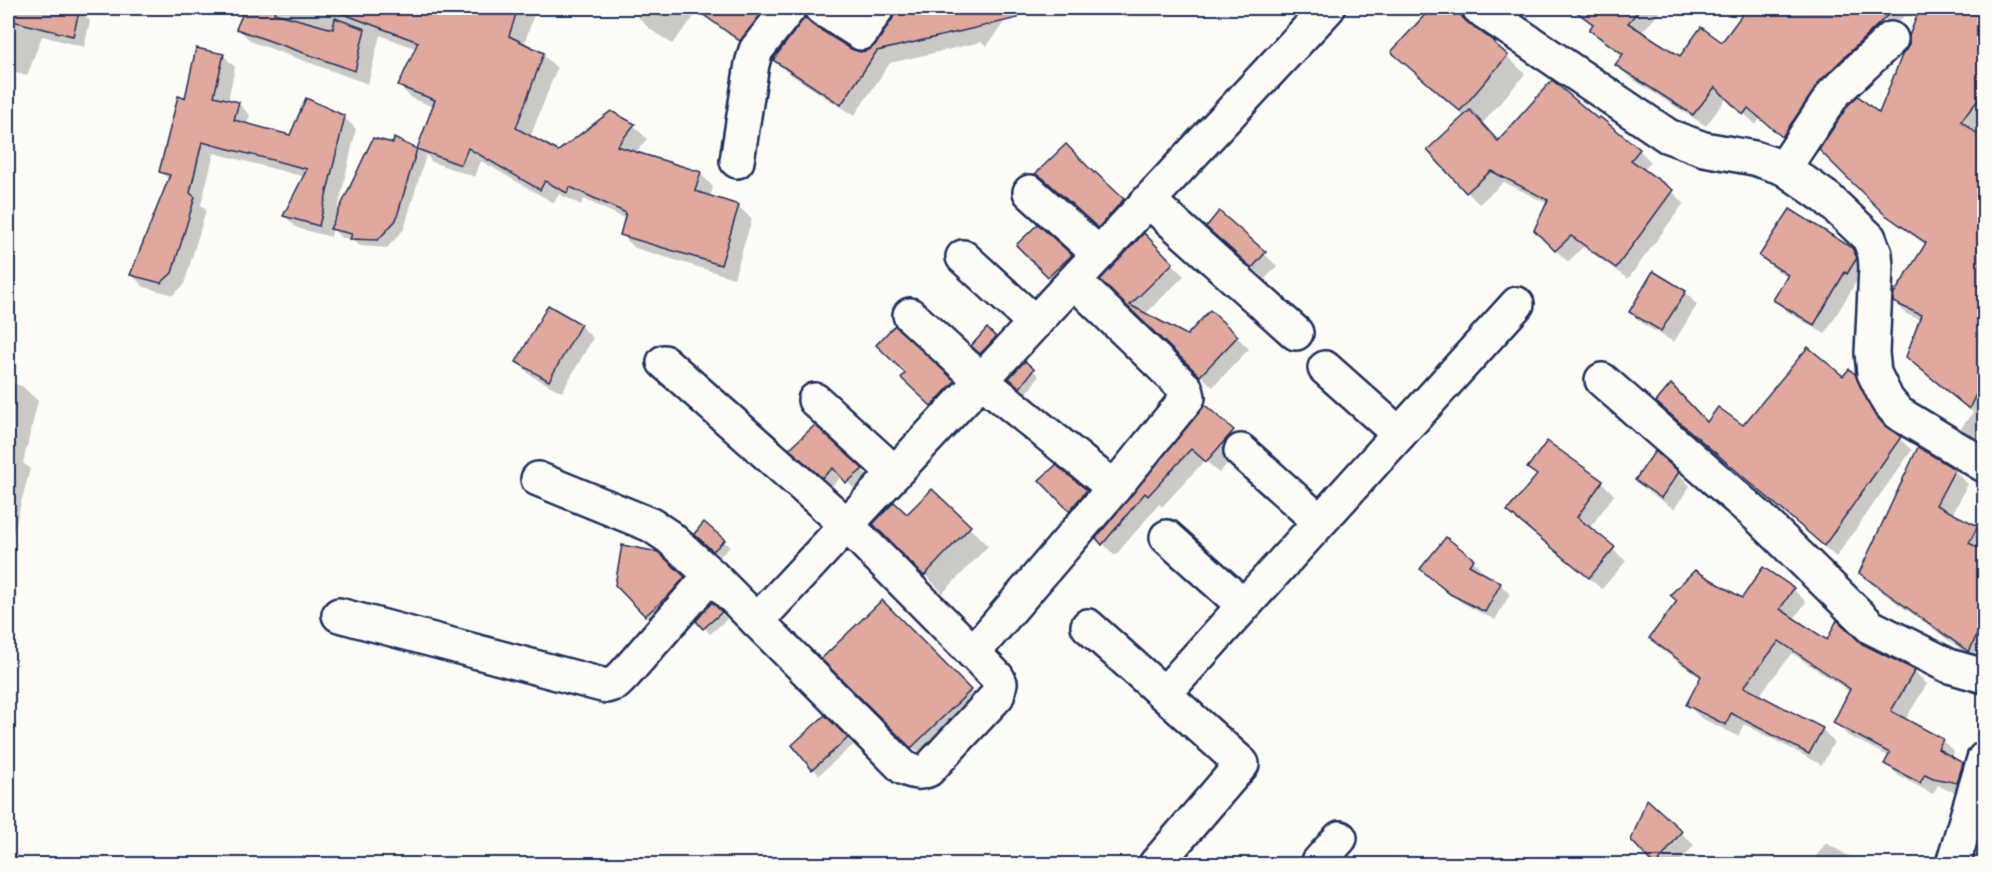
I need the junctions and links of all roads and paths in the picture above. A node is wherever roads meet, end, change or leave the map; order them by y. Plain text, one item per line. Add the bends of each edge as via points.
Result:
1 (789, 8) edge
2 (821, 8) edge
3 (877, 8) edge
4 (1328, 8) edge
5 (1479, 8) edge
6 (1891, 39) dead end
7 (737, 161) dead end
8 (1784, 168) junction
9 (1030, 192) dead end
10 (1149, 201) junction
11 (1099, 254) junction
12 (963, 257) dead end
13 (1074, 281) junction
14 (1517, 304) dead end
15 (910, 315) dead end
16 (1035, 323) junction
17 (1296, 333) dead end
18 (664, 362) dead end
19 (1325, 368) dead end
20 (1602, 380) dead end
21 (982, 381) junction
22 (815, 400) dead end
23 (1399, 434) junction
24 (1241, 451) dead end
25 (1984, 465) edge
26 (895, 473) junction
27 (538, 479) dead end
28 (1114, 488) junction
29 (1319, 521) junction
30 (847, 525) junction
31 (1167, 537) dead end
32 (711, 575) junction
33 (1243, 605) junction
34 (339, 615) dead end
35 (758, 621) junction
36 (1088, 626) dead end
37 (973, 653) junction
38 (1984, 676) edge
39 (1164, 694) junction
40 (1984, 759) edge
41 (1340, 838) dead end
42 (1156, 864) edge
43 (1317, 864) edge
44 (1953, 864) edge

1 - 7 street via 756,50
2 - 3 street via 861,33
4 - 10 street
5 - 8 street via 1668,136
6 - 8 street via 1834,93
8 - 25 street via 1828,199 1869,238 1876,267 1874,373 1887,400 1898,413
9 - 11 street
10 - 11 street
10 - 17 street
11 - 13 street
12 - 16 street
13 - 16 street
13 - 28 street via 1188,393 1186,401
14 - 23 street
15 - 21 street
16 - 21 street
18 - 30 street
19 - 23 street
20 - 38 street via 1760,518 1872,627 1949,666
21 - 26 street
21 - 28 street
22 - 26 street
23 - 29 street
24 - 29 street
26 - 30 street
27 - 32 street via 651,525
28 - 37 street
29 - 33 street
30 - 35 street
30 - 37 street
31 - 33 street
32 - 34 street via 625,674 606,686
32 - 35 street
33 - 39 street
35 - 37 street via 904,768 913,772 928,770 1000,690 998,677
36 - 39 street
39 - 42 street via 1242,764
40 - 44 street
41 - 43 street

